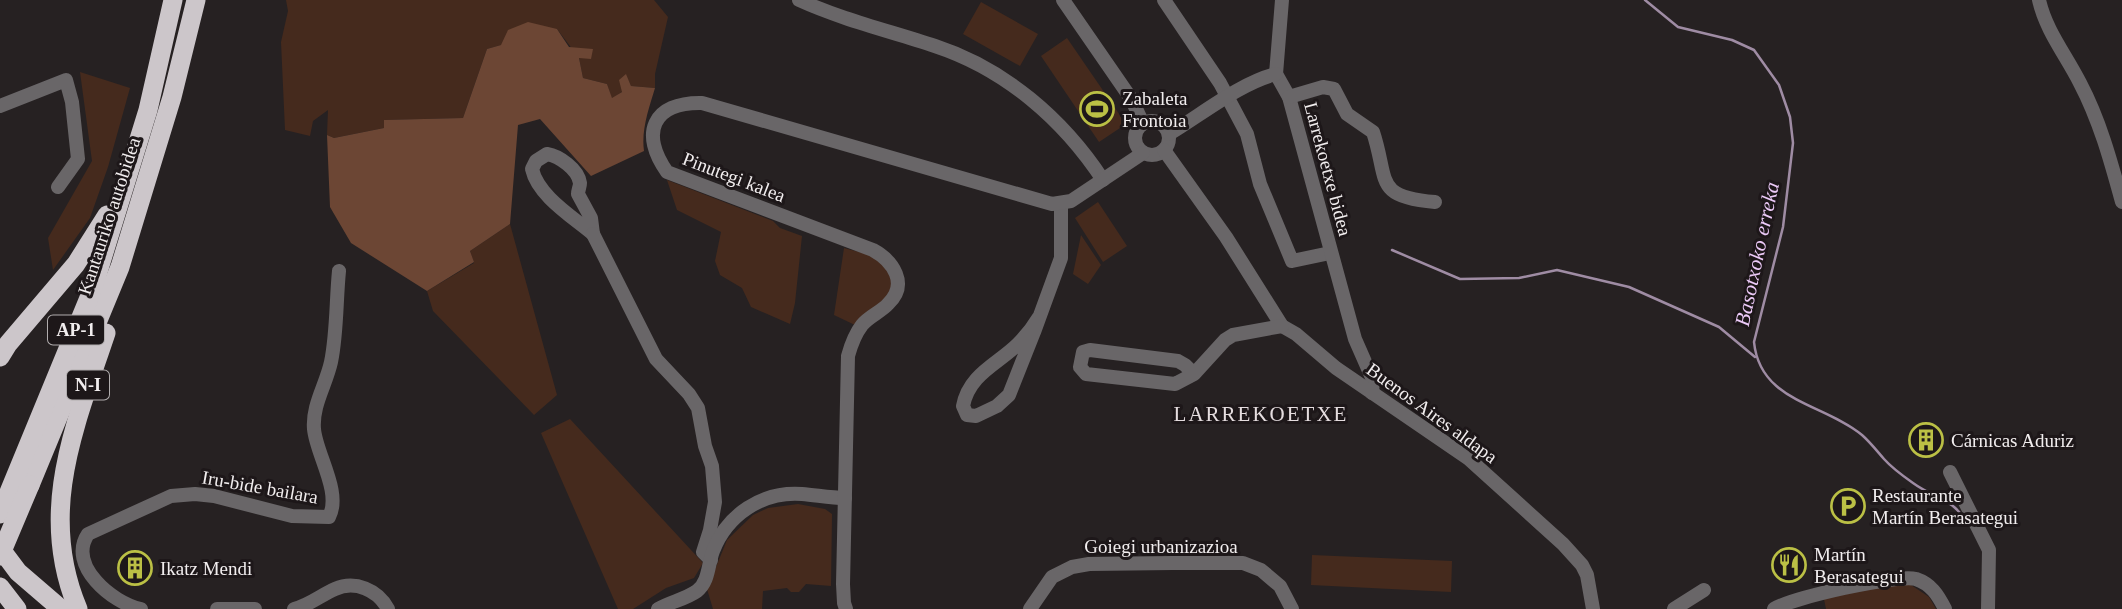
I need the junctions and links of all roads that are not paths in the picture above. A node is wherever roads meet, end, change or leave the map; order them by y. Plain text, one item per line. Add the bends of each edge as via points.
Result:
1 (173, 0) edge
2 (196, 0) edge
3 (799, 0) edge
4 (1063, 0) edge
5 (1164, 0) edge
6 (1282, 0) edge
7 (2039, 0) edge
8 (1276, 74) junction
9 (1228, 97) junction
10 (1289, 97) junction
11 (0, 106) edge
12 (1143, 124) junction
13 (1169, 134) junction
14 (1164, 150) junction
15 (1143, 153) junction
16 (1103, 180) junction
17 (58, 187) dead end
18 (125, 188) junction
19 (1435, 201) dead end
20 (2122, 202) edge
21 (1061, 204) junction
22 (593, 234) junction
23 (1330, 253) junction
24 (120, 267) junction
25 (339, 271) dead end
26 (1039, 317) junction
27 (1282, 326) junction
28 (1004, 356) junction
29 (0, 357) edge
30 (1019, 368) junction
31 (1194, 374) junction
32 (1372, 393) junction
33 (1950, 472) dead end
34 (24, 477) junction
35 (845, 498) junction
36 (0, 514) edge
37 (0, 548) edge
38 (0, 556) edge
39 (711, 559) junction
40 (0, 587) edge
41 (1704, 590) dead end
42 (17, 609) edge
43 (61, 609) edge
44 (78, 609) edge
45 (141, 609) edge
46 (217, 609) edge
47 (255, 609) edge
48 (294, 609) edge
49 (388, 609) edge
50 (658, 609) edge
51 (846, 609) edge
52 (1030, 609) edge
53 (1292, 609) edge
54 (1593, 609) edge
55 (1674, 609) edge
56 (1774, 609) edge
57 (1945, 609) edge
58 (1988, 609) edge

1 - 18 highway, Kantauriko autobidea / AP-1
2 - 24 highway, Kantauriko autobidea / AP-1
3 - 16 street via 937,46 1005,79 1063,129
4 - 12 street via 1132,100
5 - 9 street
6 - 8 street
7 - 20 street via 2049,31 2097,120
8 - 9 street
8 - 10 street, Larrekoetxe bidea
9 - 13 street
9 - 23 street via 1247,134 1261,184 1292,261
10 - 19 street via 1323,87 1334,89 1347,114 1373,132 1391,191 1410,199
10 - 23 street, Larrekoetxe bidea
11 - 17 street via 66,80 78,159
12 - 13 street via 1158,122
12 - 15 street via 1135,136
13 - 14 street
14 - 15 street via 1154,156
14 - 27 street, Buenos Aires aldapa
15 - 16 street
16 - 21 street
18 - 29 highway via 76,264
18 - 34 highway, Kantauriko autobidea / AP-1
21 - 26 street via 1061,258
21 - 35 street, Pinutegi kalea via 702,103 672,107 661,114 652,142 655,156 667,172 873,250 896,270 895,293 888,305 862,325 848,356
22 - 22 street via 538,182 532,169 540,156 556,156 574,171
22 - 39 street via 656,359 698,408 713,478 715,502 703,548
23 - 32 street, Larrekoetxe bidea via 1355,339 1373,380
24 - 34 highway, Kantauriko autobidea / AP-1
24 - 44 highway, N-I via 116,300 67,451 60,504 63,556
25 - 45 street, Iru-bide bailara via 333,353 313,423 329,478 332,512 329,517 292,516 214,496 171,496 88,534 83,541 86,568 123,603
26 - 28 street
26 - 30 street
27 - 31 street via 1233,335
27 - 32 street, Buenos Aires aldapa
28 - 30 street via 1014,359
28 - 30 street via 970,386 963,405 967,415 976,416 1004,401
31 - 31 street via 1178,361 1090,350 1083,352 1080,368 1086,374 1164,384
32 - 54 street, Buenos Aires aldapa via 1469,458 1563,544 1587,575
33 - 58 street via 1989,550
34 - 36 highway, Kantauriko autobidea / AP-1
34 - 38 highway, Kantauriko autobidea / AP-1, bridge
35 - 39 street via 792,494 754,503 727,526
35 - 51 street, Pinutegi kalea
37 - 43 highway via 18,572
39 - 50 street via 697,591
40 - 42 highway
41 - 55 street
46 - 47 street
48 - 49 street via 344,586 370,590
52 - 53 street, Goiegi urbanizazioa via 1052,577 1072,567 1172,563 1242,563 1261,570 1280,586
56 - 57 street via 1797,600 1908,578 1928,584

